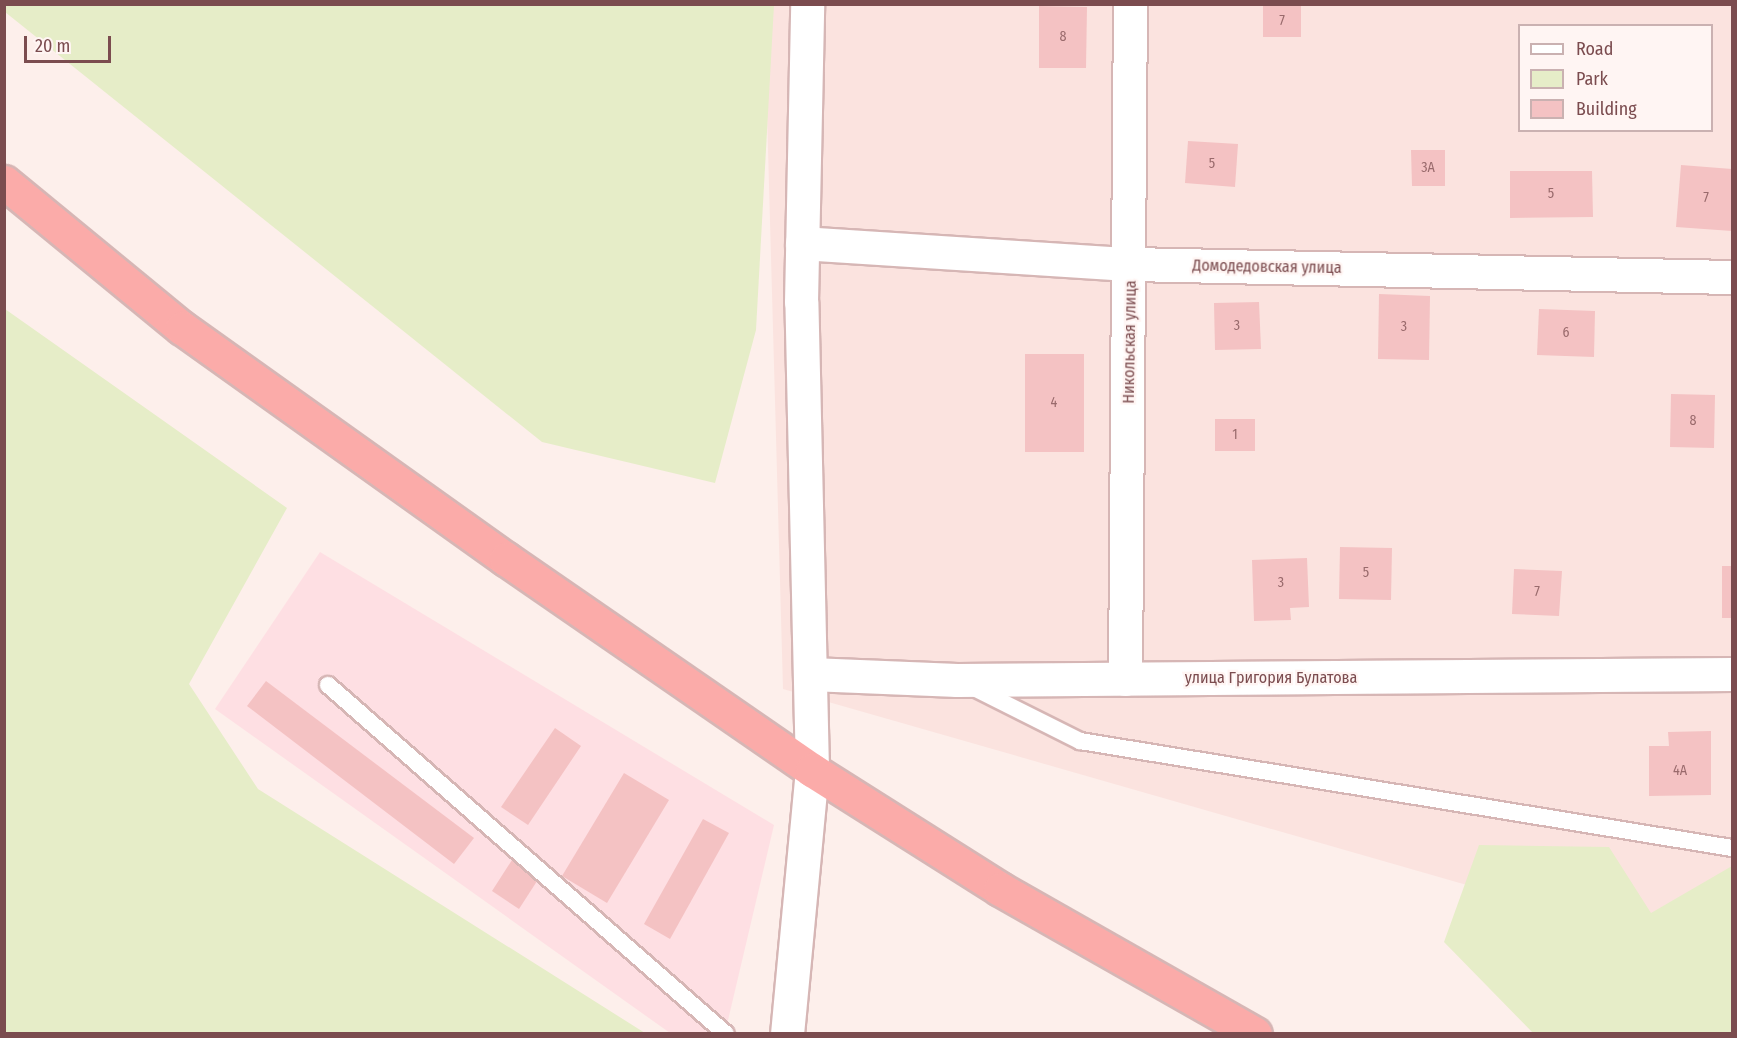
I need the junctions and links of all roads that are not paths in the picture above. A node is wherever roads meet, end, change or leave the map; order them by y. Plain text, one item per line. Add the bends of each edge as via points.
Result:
1 (807, 4) edge
2 (1130, 4) edge
3 (4, 182) edge
4 (802, 243) junction
5 (1131, 264) junction
6 (1732, 277) edge
7 (810, 674) junction
8 (1732, 674) edge
9 (1125, 679) junction
10 (957, 680) junction
11 (328, 685) dead end
12 (812, 770) junction
13 (1732, 848) edge
14 (726, 1034) edge
15 (787, 1034) edge
16 (1255, 1034) edge

1 - 4 street
2 - 5 street, Никольская улица
3 - 12 highway via 182,327 506,559
4 - 5 street, Домодедовская улица
4 - 7 street
5 - 6 street, Домодедовская улица
5 - 9 street, Никольская улица
7 - 10 street, улица Григория Булатова
7 - 12 street
8 - 9 street, улица Григория Булатова
9 - 10 street, улица Григория Булатова
10 - 13 lane via 1080,741
11 - 14 lane
12 - 15 street
12 - 16 highway via 1000,890

